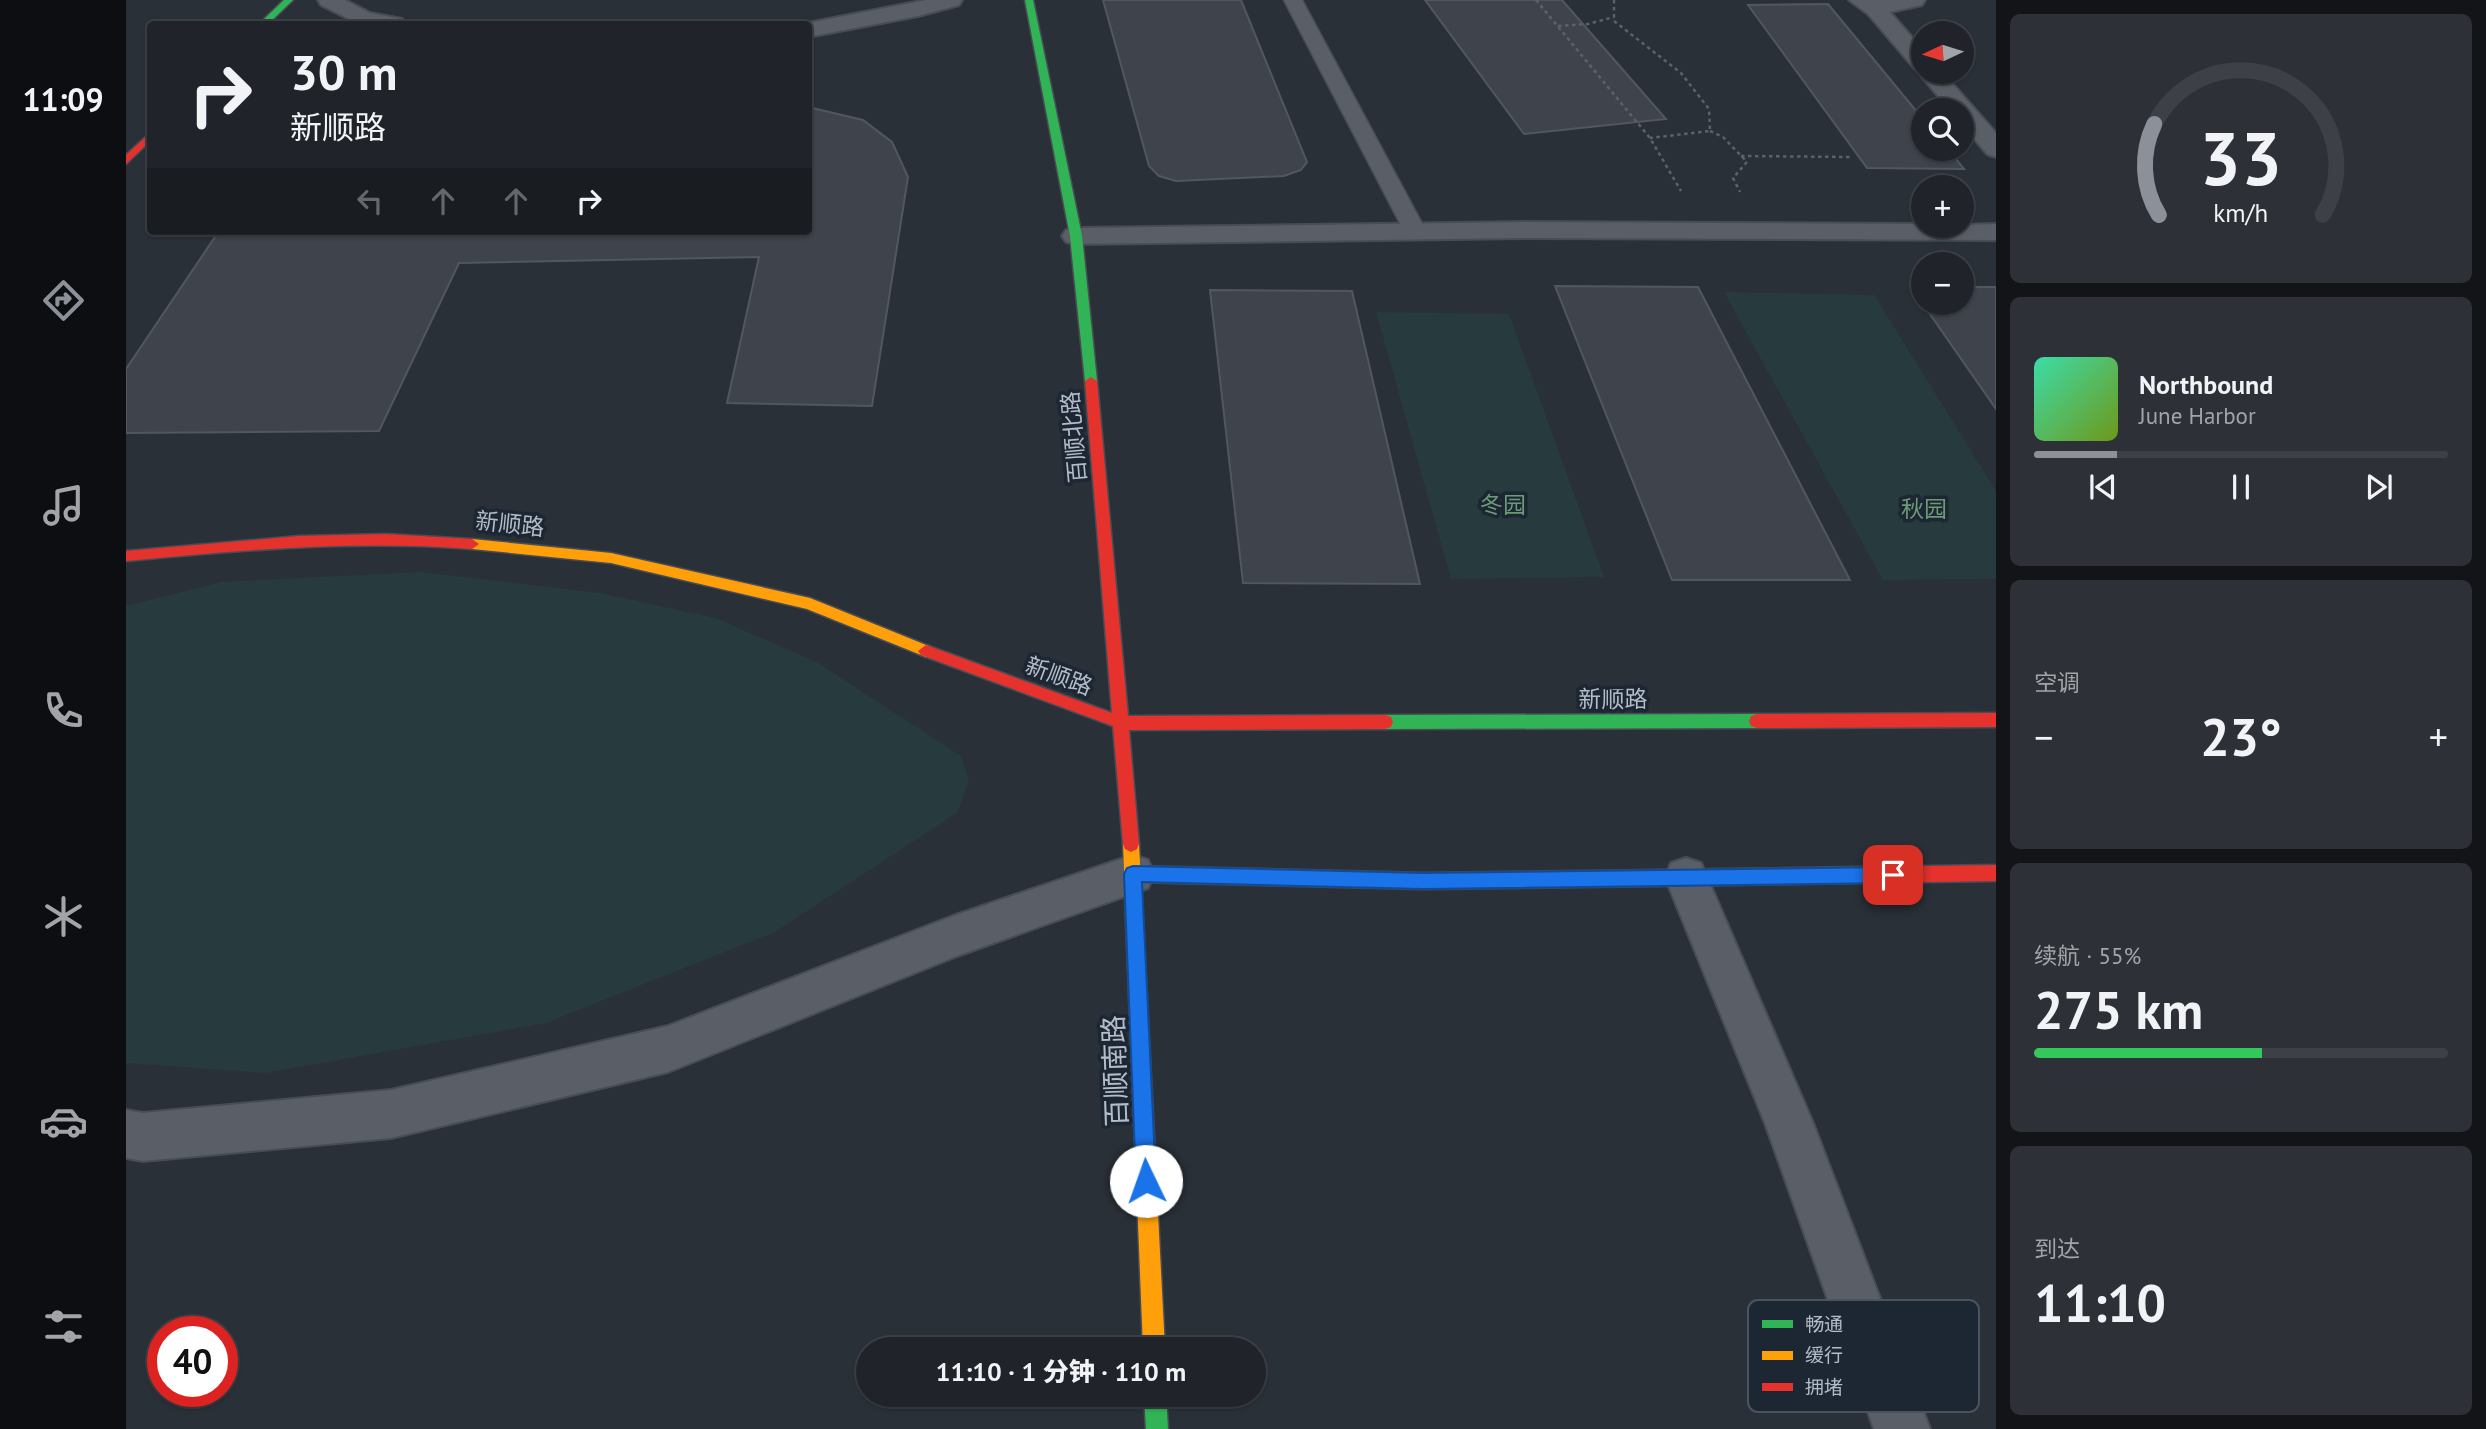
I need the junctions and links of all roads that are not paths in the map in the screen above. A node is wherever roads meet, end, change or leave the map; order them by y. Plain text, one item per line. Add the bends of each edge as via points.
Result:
1 (289, 0) edge
2 (329, 0) edge
3 (951, 0) edge
4 (1029, 0) edge
5 (1293, 0) edge
6 (1914, 0) edge
7 (1868, 5) edge
8 (266, 21) edge
9 (376, 21) edge
10 (812, 29) edge
11 (1911, 51) edge
12 (1940, 84) edge
13 (147, 139) edge
14 (1996, 149) edge
15 (126, 161) edge
16 (1415, 231) junction
17 (1996, 232) edge
18 (1076, 236) junction
19 (126, 556) edge
20 (1996, 720) edge
21 (1122, 723) junction
22 (1996, 873) edge
23 (1133, 874) junction
24 (1686, 877) junction
25 (126, 1134) edge
26 (1854, 1300) edge
27 (1153, 1337) edge
28 (1156, 1407) edge
29 (1896, 1412) edge
30 (1157, 1429) edge
31 (1902, 1429) edge

1 - 8 street
2 - 9 street
3 - 10 street
4 - 18 street, 百顺北路
5 - 16 lane
6 - 7 street
7 - 11 street
12 - 14 street
13 - 15 street
16 - 17 street
16 - 18 street
18 - 21 street, 百顺北路
19 - 21 street, 新顺路 via 276,542 427,539 611,558 810,604 970,669
20 - 21 street, 新顺路
21 - 23 street, 百顺北路
22 - 24 street
23 - 24 street via 1423,881
23 - 25 street via 953,937 668,1049 391,1114 143,1137
23 - 27 street, 百顺南路
24 - 26 street via 1789,1123
28 - 30 street
29 - 31 street

